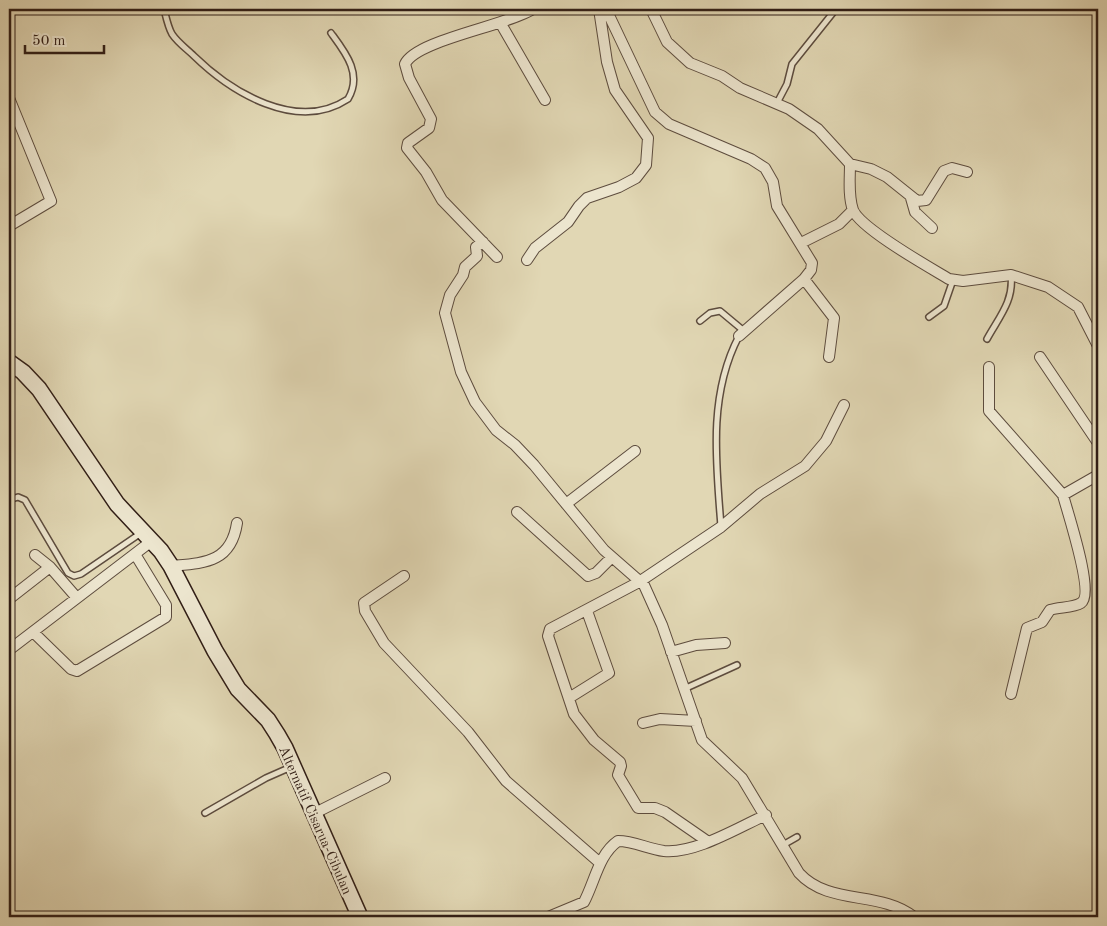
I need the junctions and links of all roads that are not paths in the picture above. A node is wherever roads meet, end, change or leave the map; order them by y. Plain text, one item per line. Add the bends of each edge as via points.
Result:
1 (164, 9) edge
2 (532, 9) edge
3 (599, 9) edge
4 (606, 9) edge
5 (650, 9) edge
6 (836, 9) edge
7 (501, 24) junction
8 (331, 33) dead end
9 (9, 98) edge
10 (545, 100) dead end
11 (777, 103) junction
12 (850, 164) junction
13 (967, 172) dead end
14 (911, 198) junction
15 (853, 210) junction
16 (9, 226) edge
17 (932, 228) dead end
18 (483, 242) junction
19 (801, 243) junction
20 (497, 257) dead end
21 (527, 260) dead end
22 (1011, 275) junction
23 (804, 279) junction
24 (953, 280) junction
25 (929, 317) dead end
26 (700, 321) dead end
27 (741, 333) junction
28 (987, 339) dead end
29 (1098, 346) edge
30 (829, 357) dead end
31 (1040, 357) dead end
32 (9, 362) edge
33 (989, 367) dead end
34 (844, 405) dead end
35 (1098, 443) edge
36 (635, 451) dead end
37 (1098, 474) edge
38 (1063, 495) junction
39 (9, 500) edge
40 (566, 504) junction
41 (517, 512) dead end
42 (237, 524) dead end
43 (721, 527) junction
44 (148, 536) junction
45 (135, 554) junction
46 (35, 556) dead end
47 (612, 557) junction
48 (171, 566) junction
49 (50, 567) junction
50 (404, 576) dead end
51 (639, 582) junction
52 (77, 598) junction
53 (9, 599) edge
54 (587, 611) junction
55 (33, 632) junction
56 (725, 643) dead end
57 (9, 650) edge
58 (671, 652) junction
59 (737, 665) dead end
60 (683, 689) junction
61 (1011, 694) dead end
62 (569, 698) junction
63 (696, 721) junction
64 (643, 723) dead end
65 (293, 766) junction
66 (385, 778) dead end
67 (206, 813) dead end
68 (313, 814) junction
69 (766, 815) junction
70 (798, 837) dead end
71 (707, 841) junction
72 (782, 845) junction
73 (600, 863) junction
74 (360, 917) edge
75 (548, 917) edge
76 (914, 917) edge

1 - 8 lane via 172,34 214,75 246,96 282,109 323,110 348,99 353,87 352,68
2 - 7 street
3 - 21 street via 615,90 648,138 646,165 636,178 588,198 568,222 536,248
4 - 19 street via 655,112 669,124 765,168 773,182 777,206
5 - 11 street via 667,42 690,63
6 - 11 lane via 792,64 787,84
7 - 10 street
7 - 18 street via 446,39 410,57 405,64 431,119 429,128 408,143 407,148 442,200
9 - 16 street via 52,202
11 - 12 street via 818,129
12 - 14 street via 872,169 887,177
12 - 15 street
13 - 14 street via 948,169 926,200
14 - 17 street via 915,212
15 - 19 street via 839,224
15 - 24 street via 867,226
18 - 20 street
18 - 40 street via 476,247 477,256 467,263 450,295 445,313 461,372 488,421 515,445
19 - 23 street via 812,263 812,270
22 - 24 street
22 - 28 lane via 1008,304
22 - 29 street via 1034,281 1070,299 1084,317
23 - 27 street
23 - 30 street via 834,318
24 - 25 lane via 944,306
26 - 27 lane via 710,312 720,311
27 - 43 lane via 724,370 717,403 716,458
31 - 35 street
32 - 44 street, Alternatif Cisarua-Cibulan via 34,384 117,504
33 - 38 street via 989,411
34 - 43 street via 826,441 812,460 749,502
36 - 40 street
37 - 38 street
38 - 61 street via 1079,552 1085,587 1083,599 1079,604 1050,610 1042,622 1027,628
39 - 44 lane via 18,496 25,500 68,573 74,576
40 - 47 street
41 - 47 street via 588,576 596,573
42 - 48 street via 228,548 218,557 205,563
43 - 51 street
44 - 45 street
44 - 48 street, Alternatif Cisarua-Cibulan
45 - 52 street
45 - 55 street via 166,605 166,616 77,671
46 - 49 street
47 - 51 street
48 - 65 street, Alternatif Cisarua-Cibulan via 238,689 268,720
49 - 52 street
49 - 53 street
50 - 73 street via 364,603 365,611 384,643 468,732 506,781
51 - 54 street
51 - 58 street via 644,585 656,609
52 - 55 street
54 - 62 street via 609,673
54 - 62 street via 550,630 548,636
55 - 57 street
56 - 58 street via 696,645
58 - 60 street
59 - 60 lane
60 - 63 street
62 - 71 street via 574,714 589,734 620,762 618,775 638,808 655,808 664,812
63 - 64 street via 660,719
63 - 69 street via 705,744 736,771
65 - 67 lane
65 - 68 street, Alternatif Cisarua-Cibulan
66 - 68 street
68 - 74 street, Alternatif Cisarua-Cibulan
69 - 71 street
69 - 72 street
70 - 72 lane
71 - 73 street via 682,851 662,851 618,840 610,846
72 - 76 street via 792,864 808,882 835,893 890,903
73 - 75 street via 584,902

